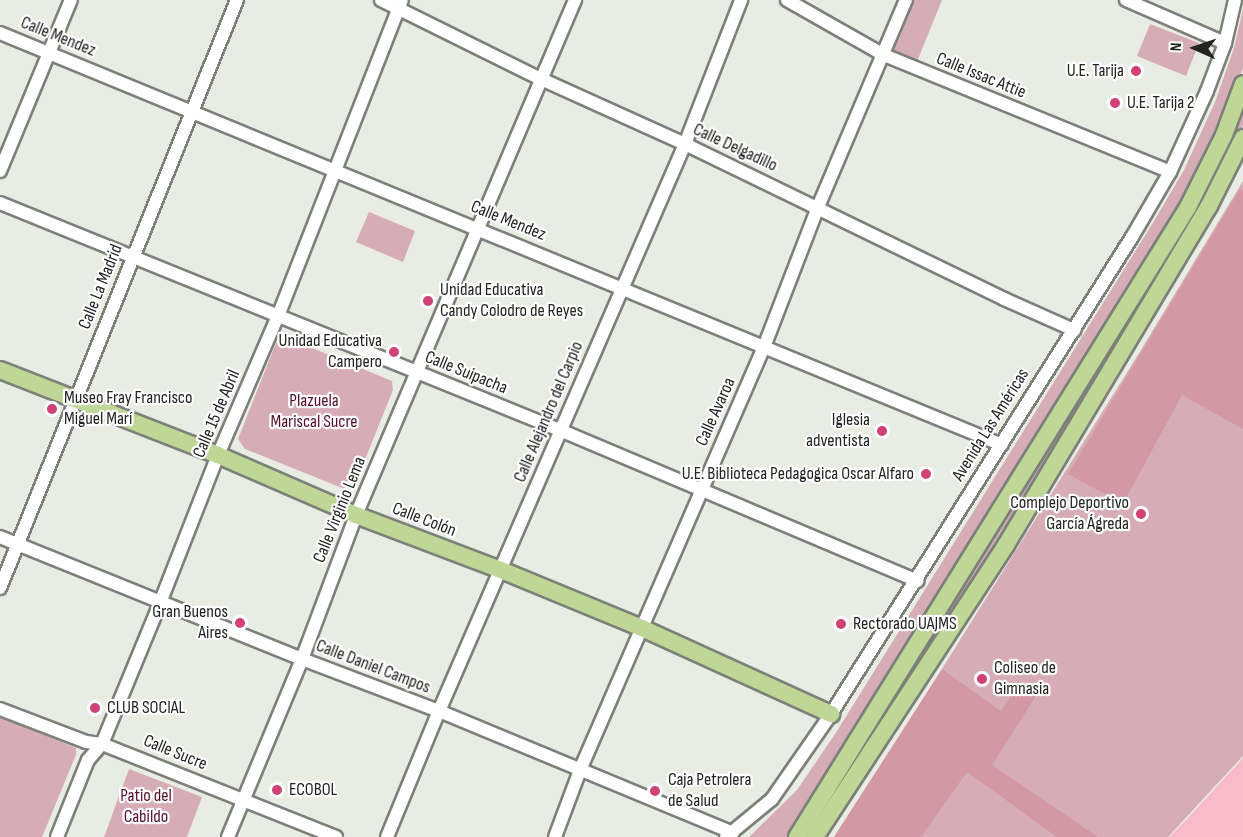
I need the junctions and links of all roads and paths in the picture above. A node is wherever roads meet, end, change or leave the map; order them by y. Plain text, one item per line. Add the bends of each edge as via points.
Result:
1 (71, 0) edge
2 (237, 0) edge
3 (381, 0) edge
4 (575, 0) edge
5 (741, 0) edge
6 (787, 0) edge
7 (906, 0) edge
8 (1126, 0) edge
9 (1235, 0) edge
10 (400, 5) edge
11 (0, 33) edge
12 (1225, 43) junction
13 (50, 52) junction
14 (884, 55) junction
15 (541, 79) junction
16 (1243, 84) edge
17 (191, 111) junction
18 (1243, 138) edge
19 (685, 144) junction
20 (335, 170) junction
21 (0, 171) edge
22 (1170, 172) junction
23 (0, 202) edge
24 (818, 207) junction
25 (478, 228) junction
26 (133, 258) junction
27 (623, 287) junction
28 (278, 316) junction
29 (1074, 330) junction
30 (764, 347) junction
31 (0, 370) edge
32 (417, 374) junction
33 (75, 398) junction
34 (560, 430) junction
35 (1002, 445) junction
36 (218, 455) junction
37 (701, 490) junction
38 (356, 515) junction
39 (0, 537) edge
40 (17, 544) junction
41 (501, 570) junction
42 (917, 581) junction
43 (0, 588) edge
44 (160, 603) junction
45 (642, 628) junction
46 (302, 659) junction
47 (0, 709) edge
48 (439, 711) junction
49 (831, 714) junction
50 (102, 744) junction
51 (580, 770) junction
52 (243, 800) junction
53 (729, 835) edge
54 (57, 837) edge
55 (228, 837) edge
56 (336, 837) edge
57 (387, 837) edge
58 (555, 837) edge
59 (797, 837) edge
60 (815, 837) edge

1 - 13 street
2 - 17 street, Calle La Madrid
3 - 10 street, Calle Delgadillo
4 - 15 street, Calle Virginio Lema
5 - 19 street, Calle Alejandro del Carpio
6 - 14 street, Calle Issac Attie
7 - 14 street, Calle Avaroa
8 - 12 street
9 - 12 street, Avenida Las Américas
10 - 15 street, Calle Delgadillo
10 - 20 street, Calle 15 de Abril
11 - 13 street, Calle Mendez
12 - 22 street, Avenida Las Américas
13 - 17 street, Calle Mendez
13 - 21 street
14 - 22 street, Calle Issac Attie
14 - 24 street, Calle Avaroa
15 - 19 street, Calle Delgadillo
15 - 25 street, Calle Virginio Lema
16 - 59 main road via 1224,135 1188,207
17 - 20 street, Calle Mendez
17 - 26 street, Calle La Madrid
18 - 60 main road via 1209,206 1006,545
19 - 24 street, Calle Delgadillo
19 - 27 street, Calle Alejandro del Carpio
20 - 25 street, Calle Mendez
20 - 28 street, Calle 15 de Abril
22 - 29 street, Avenida Las Américas
23 - 26 street, Calle Suipacha
24 - 29 street, Calle Delgadillo
24 - 30 street, Calle Avaroa
25 - 27 street, Calle Mendez
25 - 32 street, Calle Virginio Lema
26 - 28 street, Calle Suipacha
26 - 33 street, Calle La Madrid
27 - 30 street, Calle Mendez
27 - 34 street, Calle Alejandro del Carpio
28 - 32 street, Calle Suipacha
28 - 36 street, Calle 15 de Abril
29 - 35 street, Avenida Las Américas
30 - 35 street, Calle Mendez
30 - 37 street, Calle Avaroa
31 - 33 main road, Calle Colón
32 - 34 street, Calle Suipacha
32 - 38 street, Calle Virginio Lema
33 - 36 main road, Calle Colón
33 - 40 street, Calle La Madrid
34 - 37 street, Calle Suipacha
34 - 41 street, Calle Alejandro del Carpio
35 - 42 street, Avenida Las Américas
36 - 38 main road, Calle Colón
36 - 44 street, Calle 15 de Abril
37 - 42 street, Calle Suipacha
37 - 45 street, Calle Avaroa
38 - 41 main road, Calle Colón
38 - 46 street, Calle Virginio Lema
39 - 40 street, Calle Daniel Campos
40 - 43 street, Calle La Madrid
40 - 44 street, Calle Daniel Campos
41 - 45 main road, Calle Colón
41 - 48 street, Calle Alejandro del Carpio
42 - 49 street, Avenida Las Américas
44 - 46 street, Calle Daniel Campos
44 - 50 street, Calle 15 de Abril
45 - 49 main road, Calle Colón
45 - 51 street, Calle Avaroa
46 - 48 street, Calle Daniel Campos
46 - 52 street, Calle Virginio Lema
47 - 50 street, Calle Sucre via 86,742
48 - 51 street, Calle Daniel Campos
48 - 57 street, Calle Alejandro del Carpio
49 - 53 street, Avenida Las Américas via 772,800
50 - 52 street, Calle Sucre
50 - 54 street, Calle 15 de Abril via 88,760
51 - 53 street, Calle Daniel Campos
51 - 58 street, Calle Avaroa
52 - 55 street, Calle Virginio Lema
52 - 56 street, Calle Sucre

